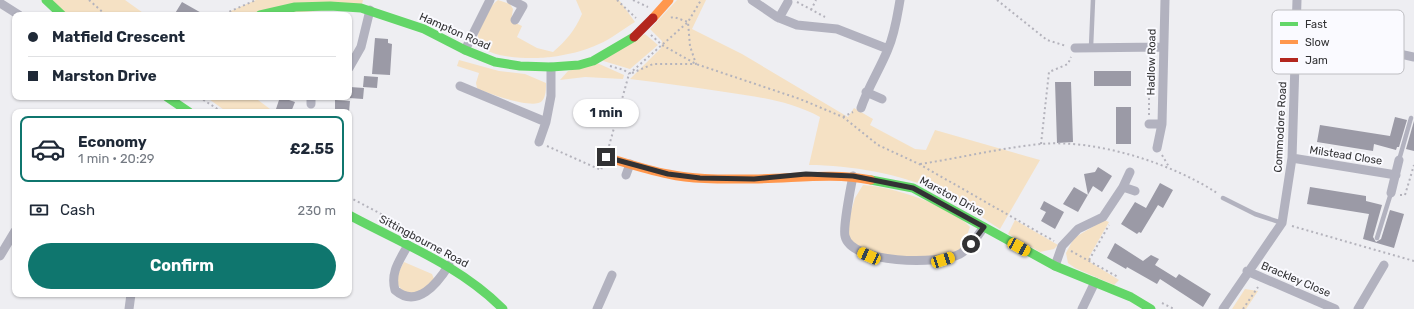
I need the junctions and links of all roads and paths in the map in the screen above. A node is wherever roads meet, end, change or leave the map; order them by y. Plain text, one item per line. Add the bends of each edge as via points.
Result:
1 (46, 0) edge
2 (89, 0) edge
3 (256, 0) edge
4 (490, 0) edge
5 (512, 0) edge
6 (617, 0) edge
7 (633, 0) edge
8 (669, 0) edge
9 (701, 0) edge
10 (752, 0) edge
11 (816, 0) edge
12 (900, 0) edge
13 (997, 0) edge
14 (1092, 0) edge
15 (1165, 0) edge
16 (1297, 0) edge
17 (790, 1) edge
18 (0, 3) edge
19 (295, 4) edge
20 (370, 10) junction
21 (644, 10) dead end
22 (811, 10) junction
23 (1297, 10) edge
24 (51, 11) edge
25 (14, 12) edge
26 (103, 12) edge
27 (229, 12) edge
28 (270, 12) edge
29 (636, 18) dead end
30 (779, 18) junction
31 (664, 19) dead end
32 (515, 20) dead end
33 (688, 22) junction
34 (837, 29) junction
35 (655, 40) dead end
36 (662, 45) junction
37 (1091, 47) junction
38 (1149, 47) junction
39 (1163, 47) junction
40 (1075, 48) junction
41 (888, 49) junction
42 (465, 50) junction
43 (1404, 55) edge
44 (1414, 57) edge
45 (593, 61) junction
46 (352, 63) edge
47 (696, 64) junction
48 (551, 67) junction
49 (629, 74) junction
50 (1295, 74) edge
51 (466, 86) dead end
52 (866, 92) junction
53 (882, 99) dead end
54 (174, 100) edge
55 (204, 100) edge
56 (861, 108) dead end
57 (185, 109) edge
58 (217, 109) edge
59 (1411, 118) dead end
60 (546, 122) junction
61 (1149, 124) joint
62 (1162, 124) junction
63 (539, 142) joint
64 (1041, 144) junction
65 (1157, 148) joint
66 (606, 157) joint
67 (1292, 158) junction
68 (1399, 160) joint
69 (630, 164) junction
70 (919, 164) junction
71 (1414, 165) edge
72 (1170, 168) junction
73 (601, 170) dead end
74 (1130, 172) dead end
75 (626, 175) dead end
76 (1396, 175) junction
77 (853, 176) junction
78 (1410, 181) junction
79 (1414, 181) edge
80 (1123, 187) junction
81 (1134, 191) dead end
82 (1391, 193) junction
83 (1223, 198) joint
84 (352, 217) edge
85 (1103, 217) junction
86 (1282, 223) junction
87 (984, 227) junction
88 (12, 236) edge
89 (1377, 238) dead end
90 (408, 245) junction
91 (1062, 246) junction
92 (0, 256) edge
93 (1089, 260) junction
94 (1414, 260) edge
95 (449, 265) junction
96 (1384, 265) dead end
97 (1055, 266) junction
98 (1247, 272) junction
99 (612, 275) dead end
100 (1264, 279) junction
101 (1122, 280) dead end
102 (1094, 282) junction
103 (131, 297) edge
104 (1156, 300) dead end
105 (129, 309) edge
106 (504, 309) edge
107 (597, 309) edge
108 (1082, 309) edge
109 (1150, 309) edge
110 (1174, 309) edge
111 (1222, 309) edge
112 (1242, 309) edge
113 (1335, 309) edge
114 (1358, 309) edge

1 - 24 main road
2 - 26 path
3 - 27 path
4 - 42 street
5 - 32 street via 523,6
6 - 29 path
7 - 21 path via 648,7
8 - 45 main road, Hampton Road, bridge via 634,37
9 - 33 path
10 - 30 street
11 - 22 path
12 - 41 street via 897,22
13 - 40 path via 1047,40
14 - 37 lane
15 - 39 street, Hadlow Road
16 - 23 street, Commodore Road
17 - 22 path
17 - 30 street
18 - 25 street
19 - 20 main road, Hampton Road
19 - 28 main road, Hampton Road
20 - 42 main road, Hampton Road via 424,29
20 - 46 street via 361,47
22 - 34 path via 830,20
30 - 34 street via 798,25
31 - 33 path via 674,17
33 - 36 path
33 - 47 path via 690,46
34 - 41 street
35 - 36 path
36 - 47 path
36 - 49 path
37 - 38 street
37 - 40 street
38 - 39 street
38 - 61 path
39 - 62 street, Hadlow Road
40 - 64 path via 1068,64 1049,72
41 - 52 street
42 - 48 main road, Hampton Road via 495,62
43 - 44 street
45 - 48 main road, Hampton Road
45 - 49 path via 624,70
47 - 49 path via 653,64
47 - 70 path via 800,99 843,117 878,145
48 - 60 street via 551,96
49 - 66 path
50 - 67 street, Commodore Road
51 - 60 street
52 - 53 street
52 - 56 street
54 - 57 main road
55 - 58 path
59 - 68 lane
60 - 63 street
61 - 62 street
62 - 65 street, Hadlow Road
63 - 73 path
64 - 70 path
64 - 72 path via 1116,152
65 - 72 path
66 - 69 main road, Marston Drive
67 - 76 street, Milstead Close
67 - 86 street, Commodore Road
68 - 76 street, Milstead Close
69 - 75 street
69 - 77 main road, Marston Drive via 668,174 700,178 754,179 806,174
70 - 91 path
71 - 78 path
72 - 83 path
74 - 80 street
76 - 82 street, Milstead Close
77 - 87 main road, Marston Drive via 913,188
77 - 87 street via 844,236 850,245 869,256 928,262 943,260 960,254
78 - 79 path
78 - 82 path via 1405,195
80 - 81 street
80 - 85 street
82 - 89 lane
83 - 86 lane via 1255,214
84 - 90 main road, Sittingbourne Road
85 - 91 street via 1078,229
85 - 93 path via 1112,220
86 - 94 path
86 - 98 street, Commodore Road
87 - 97 main road, Marston Drive
88 - 92 street
90 - 95 main road, Sittingbourne Road
90 - 95 street via 394,270 393,277 395,290 408,301 414,302 431,293
91 - 93 path
91 - 97 street
93 - 101 path
95 - 106 main road, Sittingbourne Road
96 - 114 street via 1380,279
97 - 102 main road, Marston Drive
98 - 100 street, Brackley Close
98 - 111 street, Commodore Road
99 - 107 street
100 - 112 path
100 - 113 street, Brackley Close
102 - 108 street
102 - 109 main road, Marston Drive
103 - 105 street
104 - 110 path

